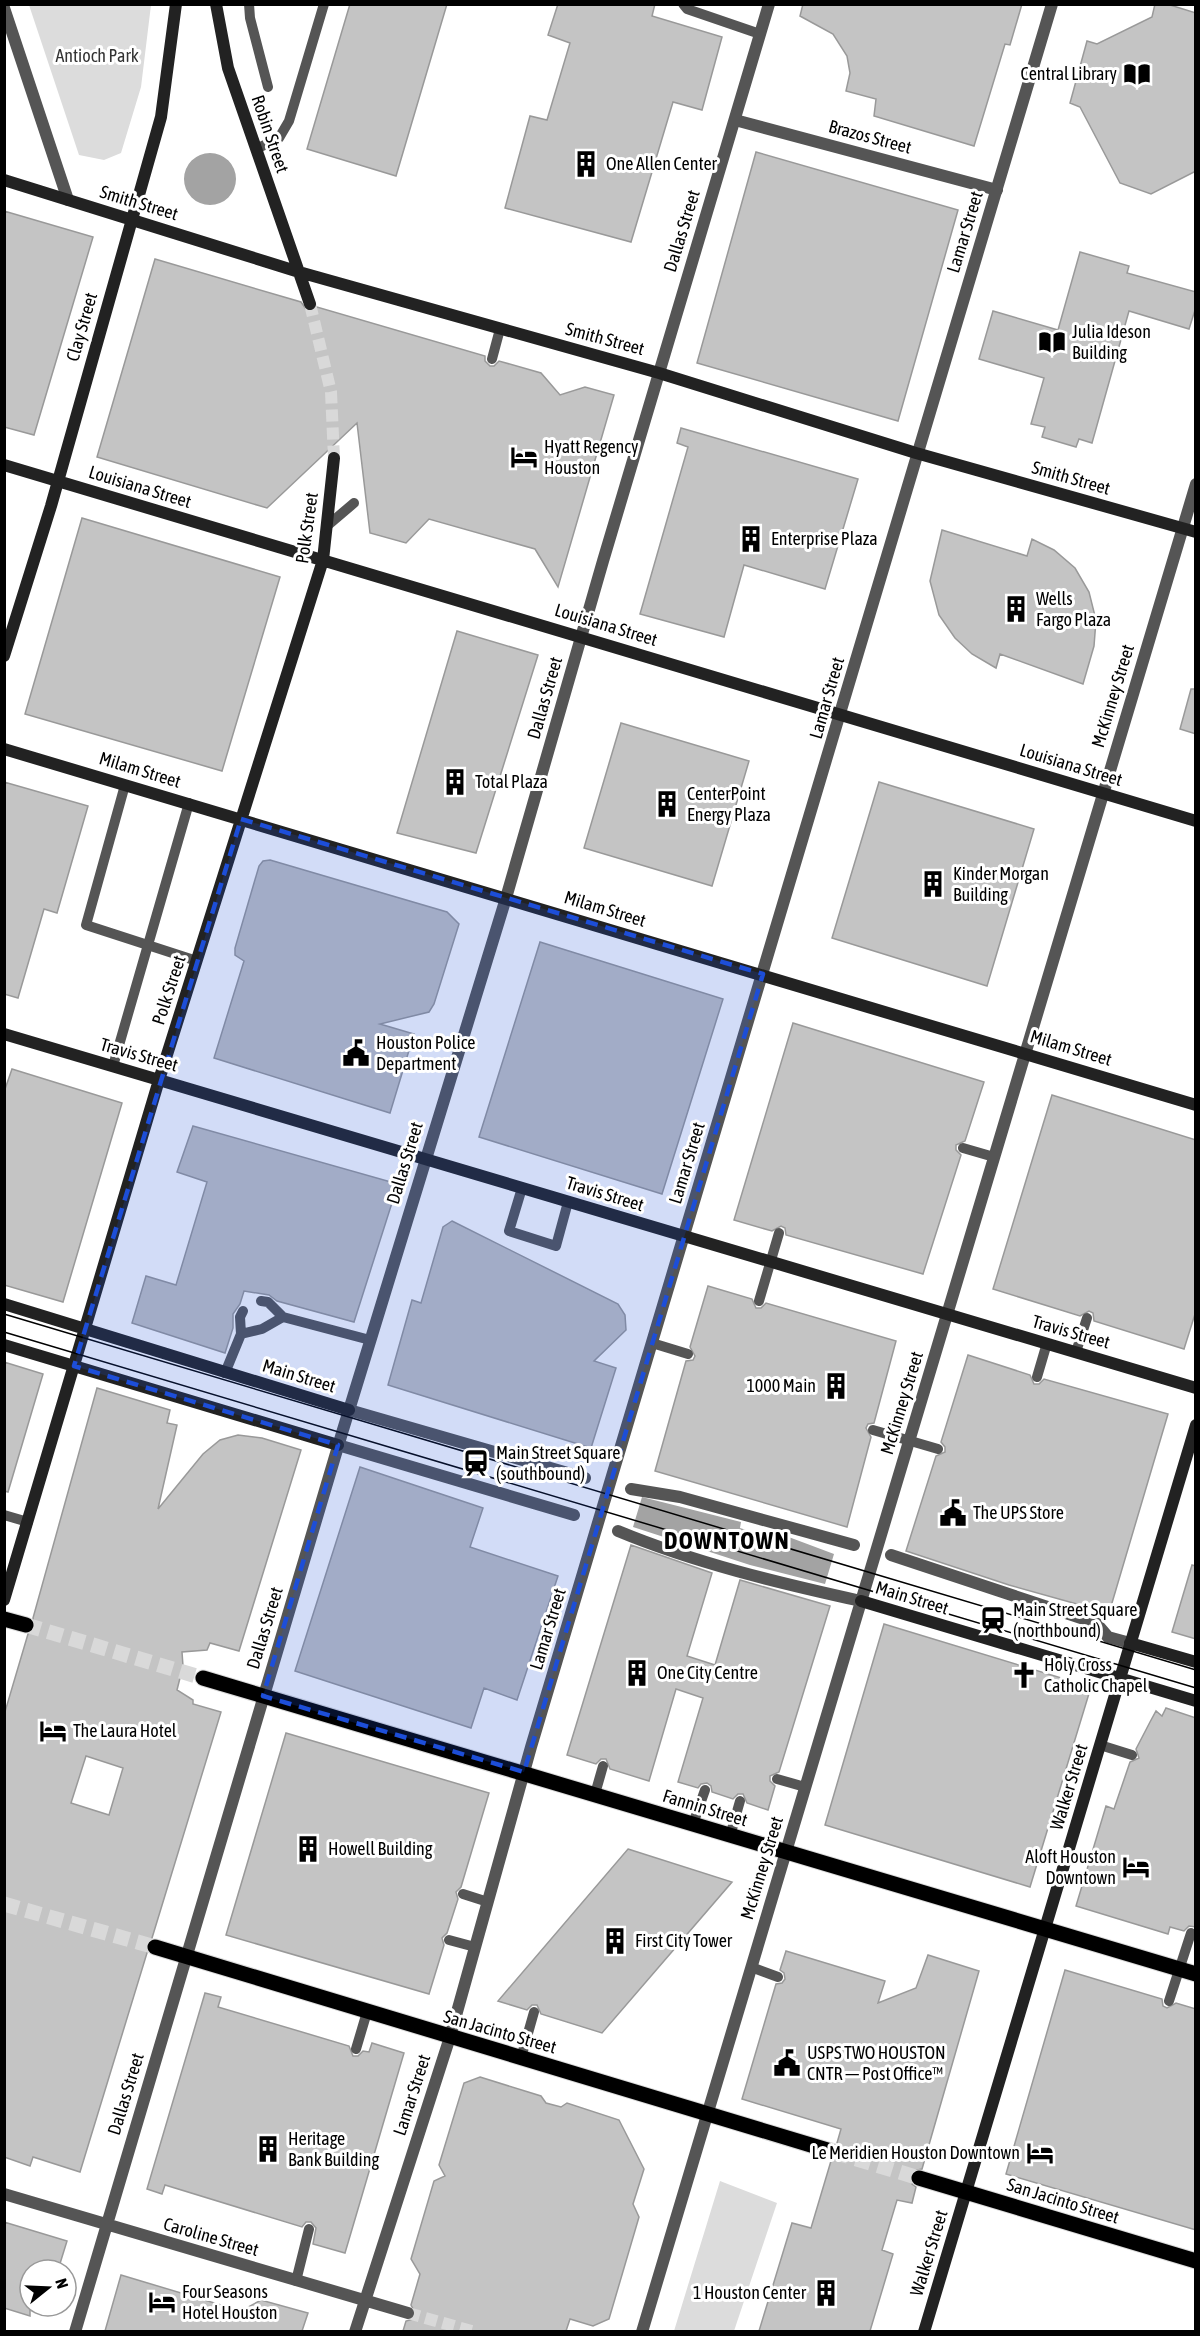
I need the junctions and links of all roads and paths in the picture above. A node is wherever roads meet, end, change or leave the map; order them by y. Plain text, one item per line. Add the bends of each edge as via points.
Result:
1 (176, 4) edge
2 (216, 4) edge
3 (249, 4) edge
4 (324, 4) edge
5 (683, 4) edge
6 (769, 4) edge
7 (1052, 4) edge
8 (4, 8) edge
9 (703, 9) edge
10 (760, 34) junction
11 (268, 87) dead end
12 (735, 120) junction
13 (256, 149) junction
14 (4, 180) edge
15 (997, 190) junction
16 (68, 200) junction
17 (131, 220) junction
18 (299, 272) junction
19 (310, 304) tunnel mouth
20 (500, 329) junction
21 (492, 359) dead end
22 (659, 373) junction
23 (916, 453) junction
24 (334, 458) tunnel mouth
25 (4, 465) edge
26 (58, 481) junction
27 (1196, 484) edge
28 (354, 503) dead end
29 (327, 526) junction
30 (1182, 528) junction
31 (1196, 532) edge
32 (323, 560) junction
33 (582, 636) junction
34 (4, 656) edge
35 (841, 714) junction
36 (4, 748) edge
37 (125, 784) junction
38 (1103, 794) junction
39 (189, 803) junction
40 (241, 819) junction
41 (1196, 821) edge
42 (507, 898) junction
43 (148, 946) junction
44 (197, 961) junction
45 (763, 974) junction
46 (4, 1034) edge
47 (1025, 1052) junction
48 (113, 1066) junction
49 (159, 1080) junction
50 (1196, 1105) edge
51 (963, 1148) dead end
52 (994, 1157) junction
53 (424, 1159) junction
54 (522, 1188) junction
55 (568, 1202) junction
56 (779, 1233) dead end
57 (685, 1236) junction
58 (772, 1262) junction
59 (261, 1301) dead end
60 (759, 1301) dead end
61 (4, 1304) edge
62 (243, 1311) dead end
63 (947, 1314) junction
64 (283, 1317) junction
65 (1087, 1318) dead end
66 (85, 1329) junction
67 (241, 1334) junction
68 (370, 1340) junction
69 (652, 1343) junction
70 (1047, 1343) junction
71 (4, 1345) edge
72 (1076, 1352) junction
73 (688, 1354) dead end
74 (74, 1366) junction
75 (225, 1373) junction
76 (1037, 1377) dead end
77 (1196, 1388) edge
78 (349, 1410) junction
79 (1196, 1425) edge
80 (873, 1430) dead end
81 (909, 1441) junction
82 (338, 1445) junction
83 (938, 1449) dead end
84 (585, 1478) dead end
85 (630, 1489) dead end
86 (4, 1515) edge
87 (574, 1515) dead end
88 (28, 1522) junction
89 (618, 1531) dead end
90 (854, 1545) dead end
91 (891, 1556) dead end
92 (4, 1600) edge
93 (861, 1601) junction
94 (4, 1618) edge
95 (26, 1625) tunnel mouth
96 (1130, 1643) junction
97 (1196, 1662) edge
98 (203, 1678) tunnel mouth
99 (1120, 1678) junction
100 (263, 1696) junction
101 (1196, 1701) edge
102 (1100, 1745) junction
103 (1132, 1755) dead end
104 (603, 1766) dead end
105 (524, 1772) junction
106 (777, 1779) dead end
107 (805, 1787) junction
108 (705, 1790) dead end
109 (595, 1794) junction
110 (740, 1801) dead end
111 (693, 1824) junction
112 (730, 1836) junction
113 (786, 1853) junction
114 (463, 1894) dead end
115 (488, 1902) junction
116 (1045, 1929) junction
117 (1191, 1933) dead end
118 (449, 1940) dead end
119 (154, 1947) tunnel mouth
120 (475, 1947) junction
121 (186, 1956) junction
122 (751, 1967) junction
123 (1180, 1970) junction
124 (1196, 1974) edge
125 (778, 1977) dead end
126 (1169, 2001) dead end
127 (367, 2012) junction
128 (534, 2012) dead end
129 (450, 2037) junction
130 (356, 2049) dead end
131 (521, 2058) junction
132 (708, 2113) junction
133 (834, 2152) tunnel mouth
134 (919, 2178) tunnel mouth
135 (967, 2192) junction
136 (4, 2194) edge
137 (106, 2226) junction
138 (309, 2229) dead end
139 (1196, 2261) edge
140 (296, 2281) junction
141 (363, 2301) junction
142 (408, 2313) tunnel mouth
143 (75, 2331) edge
144 (355, 2331) edge
145 (642, 2331) edge
146 (924, 2331) edge

1 - 17 main road, Clay Street via 161,117
2 - 13 main road, Robin Street via 228,68
3 - 11 lane
4 - 13 lane via 289,121 279,138
5 - 9 lane via 687,9
6 - 10 street, Dallas Street
7 - 15 street, Lamar Street
8 - 16 street
9 - 10 lane
10 - 12 street, Dallas Street
12 - 15 street, Brazos Street
12 - 22 street, Dallas Street
13 - 18 main road, Robin Street
14 - 16 main road, Smith Street
15 - 23 street, Lamar Street
16 - 17 main road, Smith Street
17 - 18 main road, Smith Street
17 - 26 main road, Clay Street
18 - 19 main road
18 - 20 main road, Smith Street
20 - 21 lane
20 - 22 main road, Smith Street
22 - 23 main road, Smith Street
22 - 33 street, Dallas Street
23 - 30 main road, Smith Street
23 - 35 street, Lamar Street
24 - 29 main road, Polk Street
25 - 26 main road, Louisiana Street
26 - 32 main road, Louisiana Street
26 - 34 main road, Clay Street
27 - 30 street, McKinney Street
28 - 29 lane
29 - 32 main road, Polk Street
30 - 31 main road, Smith Street
30 - 38 street, McKinney Street
32 - 33 main road, Louisiana Street
32 - 40 main road, Polk Street
33 - 35 main road, Louisiana Street
33 - 42 street, Dallas Street
35 - 38 main road, Louisiana Street
35 - 45 street, Lamar Street
36 - 37 main road, Milam Street
37 - 39 main road, Milam Street
37 - 43 lane via 86,925
38 - 41 main road, Louisiana Street
38 - 47 street, McKinney Street
39 - 40 main road, Milam Street
39 - 43 lane
40 - 42 main road, Milam Street
40 - 44 main road, Polk Street
42 - 45 main road, Milam Street
42 - 53 street, Dallas Street
43 - 44 lane
43 - 48 lane
44 - 49 main road, Polk Street
45 - 47 main road, Milam Street
45 - 57 street, Lamar Street
46 - 48 main road, Travis Street
47 - 50 main road, Milam Street
47 - 52 street, McKinney Street
48 - 49 main road, Travis Street
49 - 53 main road, Travis Street
49 - 66 main road, Polk Street
51 - 52 lane
52 - 63 street, McKinney Street
53 - 54 main road, Travis Street
53 - 68 street, Dallas Street
54 - 55 main road, Travis Street
54 - 55 lane via 508,1231 556,1245
55 - 57 main road, Travis Street
56 - 58 lane
57 - 58 main road, Travis Street
57 - 69 street, Lamar Street
58 - 60 lane
58 - 63 main road, Travis Street
59 - 64 lane via 268,1302
61 - 66 main road, Main Street
62 - 67 lane
63 - 70 main road, Travis Street
63 - 81 street, McKinney Street
64 - 67 lane via 262,1329
64 - 68 lane
65 - 72 lane
66 - 74 main road, Polk Street
66 - 75 main road, Main Street
67 - 75 lane
68 - 78 street, Dallas Street
69 - 73 lane
69 - 105 street, Lamar Street
70 - 72 main road, Travis Street
70 - 76 lane
71 - 74 main road
72 - 77 main road, Travis Street
74 - 82 main road
74 - 88 main road, Polk Street
75 - 78 main road, Main Street
78 - 82 street, Dallas Street
78 - 84 street, Main Street
79 - 96 main road, Walker Street
80 - 81 lane
81 - 83 lane
81 - 93 street, McKinney Street
82 - 87 street
82 - 100 street, Dallas Street
85 - 90 street via 680,1497
86 - 88 lane
88 - 92 main road, Polk Street
89 - 93 street, Main Street via 791,1585
91 - 96 street, Main Street via 1096,1623 1108,1637
93 - 99 main road, Main Street
93 - 107 street, McKinney Street
94 - 95 main road
96 - 97 main road, Main Street
96 - 99 main road, Walker Street
98 - 100 main road, Fannin Street
99 - 101 main road, Main Street
99 - 102 main road, Walker Street
100 - 105 main road, Fannin Street
100 - 121 street, Dallas Street
102 - 103 lane
102 - 116 main road, Walker Street
104 - 109 lane
105 - 109 main road, Fannin Street
105 - 115 street, Lamar Street
106 - 107 lane
107 - 113 street, McKinney Street
108 - 111 lane
109 - 111 main road, Fannin Street
110 - 112 lane
111 - 112 main road, Fannin Street
112 - 113 main road, Fannin Street
113 - 116 main road, Fannin Street
113 - 122 street, McKinney Street
114 - 115 lane
115 - 120 street, Lamar Street
116 - 123 main road, Fannin Street
116 - 135 main road, Walker Street
117 - 123 lane
118 - 120 lane
119 - 121 main road, San Jacinto Street
120 - 129 street, Lamar Street
121 - 127 main road, San Jacinto Street
121 - 137 street, Dallas Street
122 - 125 lane
122 - 132 street, McKinney Street
123 - 124 main road, Fannin Street
123 - 126 lane
127 - 129 main road, San Jacinto Street
127 - 130 lane
128 - 131 lane
129 - 131 main road, San Jacinto Street
129 - 141 street, Lamar Street
131 - 132 main road, San Jacinto Street
132 - 133 main road, San Jacinto Street
132 - 145 street, McKinney Street
134 - 135 main road, San Jacinto Street
135 - 139 main road, San Jacinto Street
135 - 146 main road, Walker Street
136 - 137 street, Caroline Street
137 - 140 street, Caroline Street
137 - 143 street, Dallas Street
138 - 140 lane
140 - 141 street, Caroline Street
141 - 142 street, Caroline Street
141 - 144 street, Lamar Street

